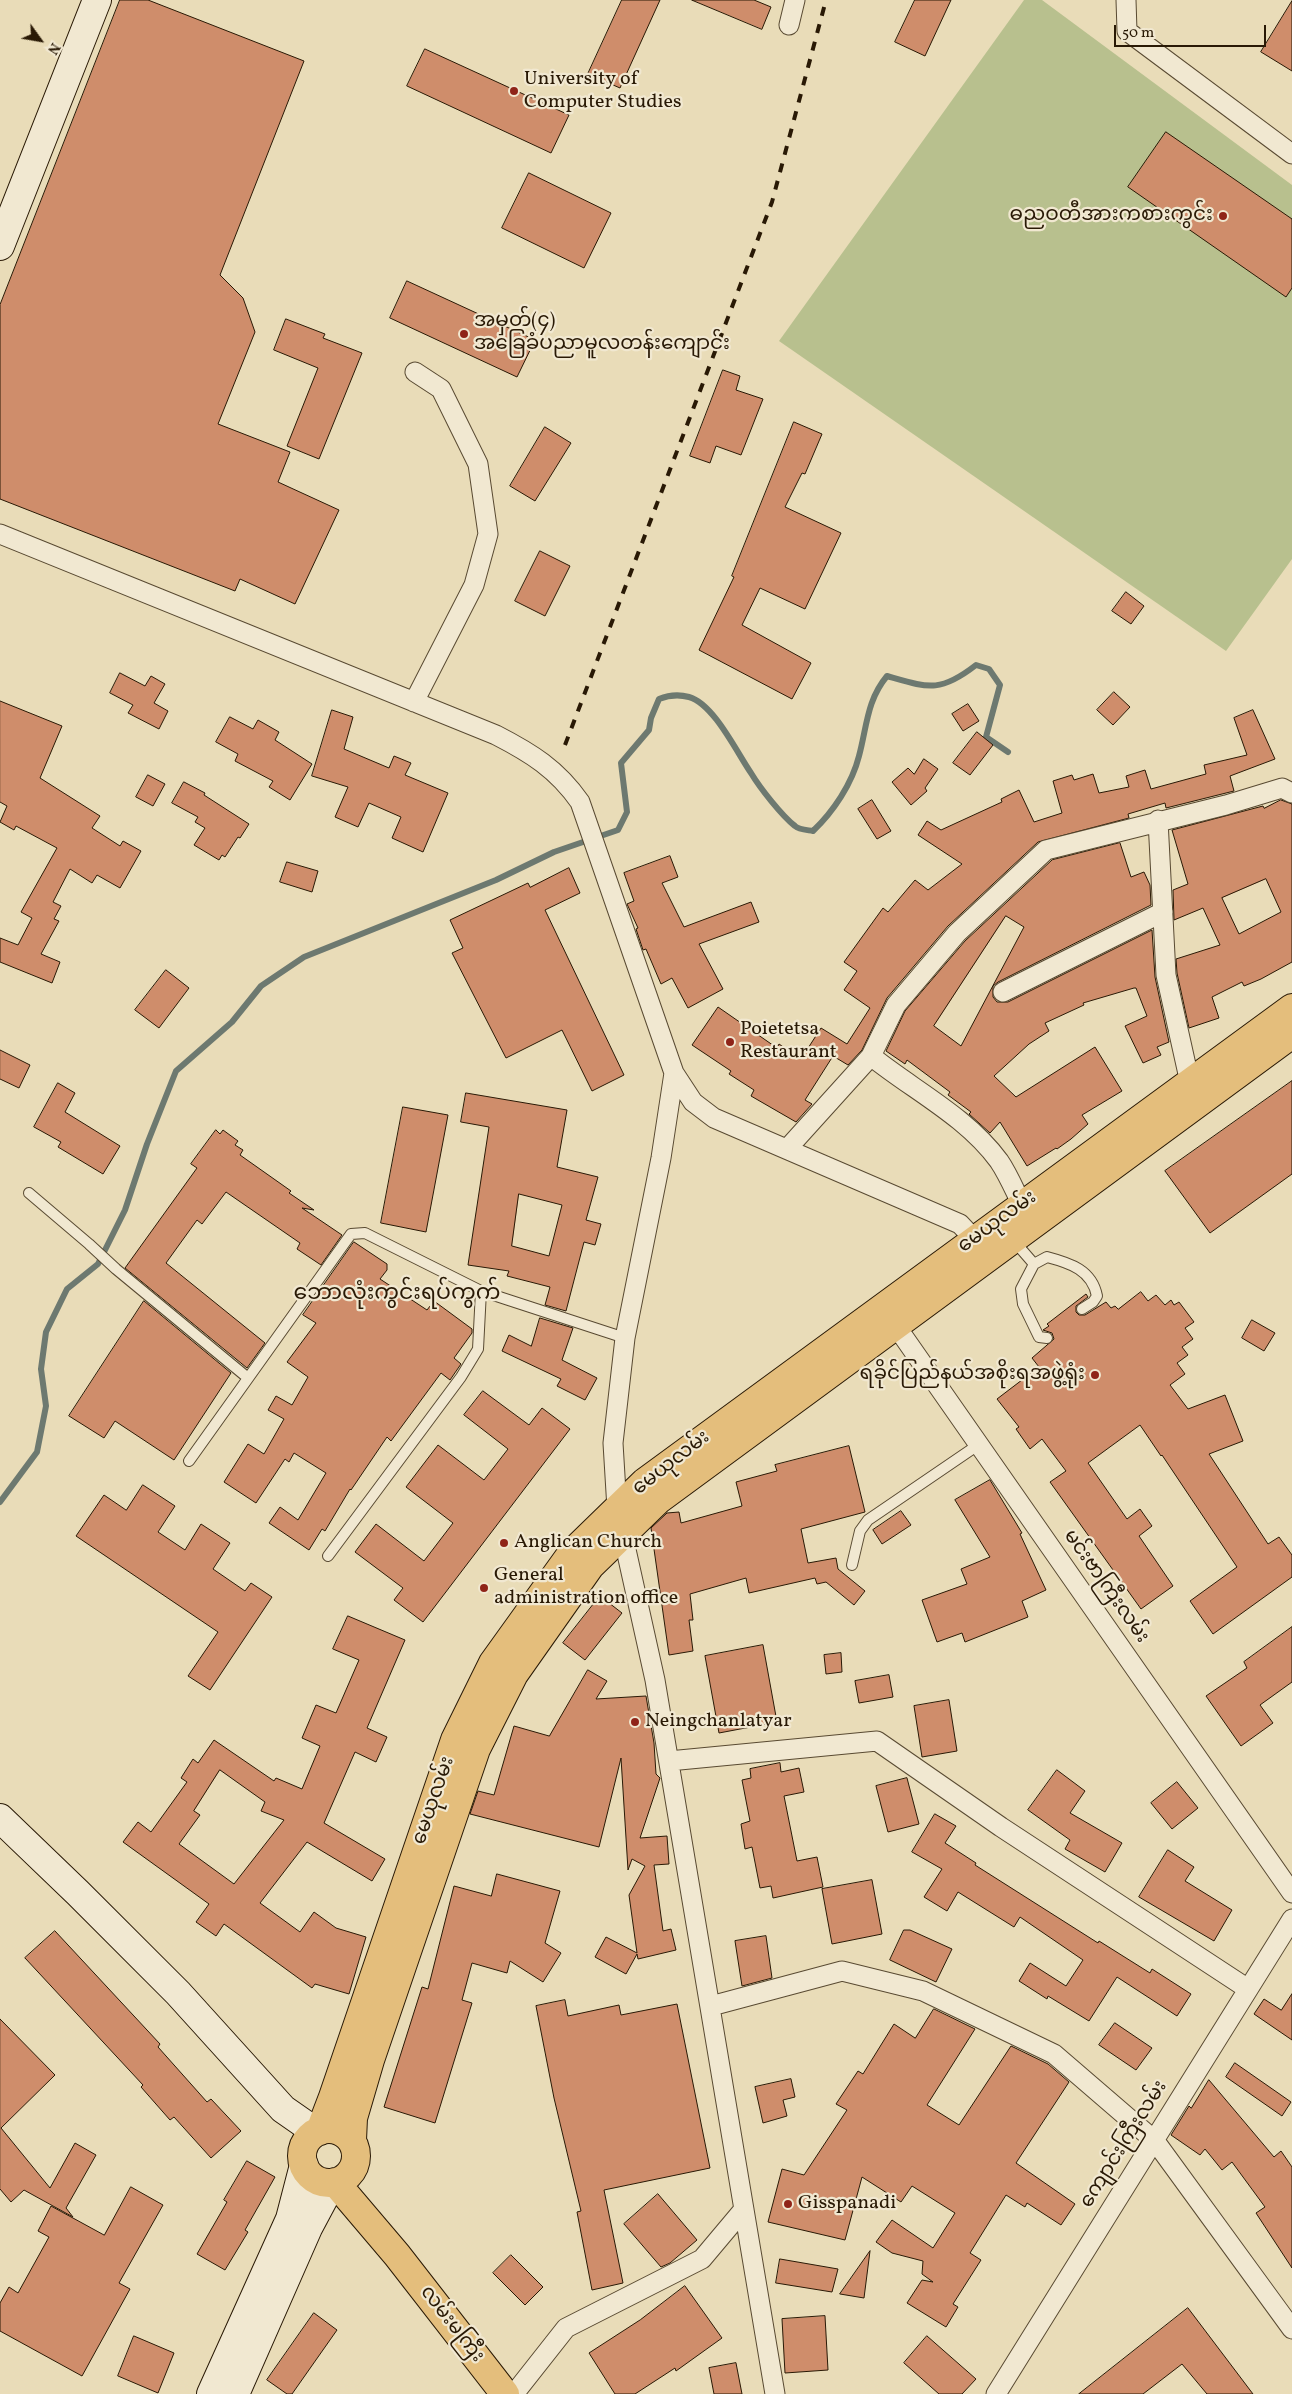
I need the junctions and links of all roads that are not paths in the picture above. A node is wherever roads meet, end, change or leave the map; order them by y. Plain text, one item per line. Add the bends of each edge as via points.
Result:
1 (97, 0) edge
2 (795, 0) edge
3 (1126, 0) edge
4 (789, 25) dead end
5 (1292, 154) edge
6 (0, 246) edge
7 (415, 372) dead end
8 (0, 534) edge
9 (414, 702) junction
10 (1292, 793) edge
11 (1158, 820) junction
12 (1163, 912) junction
13 (1003, 992) dead end
14 (1292, 1008) edge
15 (1292, 1034) edge
16 (871, 1056) junction
17 (674, 1073) junction
18 (1190, 1083) junction
19 (787, 1149) junction
20 (29, 1193) dead end
21 (1022, 1205) junction
22 (1006, 1231) junction
23 (975, 1240) junction
24 (1034, 1264) junction
25 (481, 1290) junction
26 (1082, 1309) dead end
27 (889, 1316) junction
28 (624, 1338) junction
29 (1047, 1338) dead end
30 (248, 1378) junction
31 (978, 1445) junction
32 (189, 1461) dead end
33 (621, 1521) junction
34 (328, 1556) dead end
35 (852, 1565) dead end
36 (669, 1761) junction
37 (0, 1818) edge
38 (1292, 1893) edge
39 (1292, 1919) edge
40 (1248, 1989) junction
41 (711, 2006) junction
42 (283, 2109) junction
43 (318, 2132) junction
44 (1155, 2141) junction
45 (303, 2161) junction
46 (343, 2168) junction
47 (744, 2209) junction
48 (1292, 2329) edge
49 (211, 2394) edge
50 (235, 2394) edge
51 (505, 2394) edge
52 (514, 2394) edge
53 (774, 2394) edge
54 (996, 2394) edge

1 - 6 street
2 - 4 street
3 - 5 street via 1127,31
7 - 9 street via 441,389 478,464 488,534 474,585
8 - 9 street
9 - 17 street via 496,735 531,753 571,789 588,823
10 - 11 street via 1282,788
11 - 12 street
11 - 16 street via 1046,850 957,933 896,1005
12 - 13 street
12 - 18 street via 1166,975
14 - 18 main road, မေယုလမ်း
15 - 22 main road, မေယုလမ်း
16 - 19 street
16 - 21 street via 950,1113 973,1134 998,1161
17 - 19 street via 693,1102 714,1118
17 - 28 street via 661,1158
18 - 21 main road, မေယုလမ်း
19 - 23 street via 960,1224
20 - 30 lane
21 - 22 main road, မေယုလမ်း
22 - 23 main road, မေယုလမ်း
22 - 24 lane
22 - 27 main road, မေယုလမ်း
23 - 27 main road, မေယုလမ်း
24 - 26 lane via 1047,1257 1078,1267 1095,1286 1097,1296
24 - 29 lane via 1021,1289 1022,1296 1039,1338
25 - 28 lane
25 - 30 lane via 364,1233 351,1234
25 - 34 lane via 478,1349 462,1377
27 - 31 street, မင်းဗာကြီးလမ်း
27 - 33 main road, မေယုလမ်း via 658,1500
28 - 33 street via 613,1443
30 - 32 lane
31 - 35 lane via 868,1520 860,1531
31 - 38 street, မင်းဗာကြီးလမ်း
33 - 36 street
33 - 43 main road, မေယုလမ်း via 572,1553 493,1663 459,1732 333,2097
33 - 46 main road, မေယုလမ်း via 514,1674 476,1749 367,2070
36 - 40 street via 877,1741 1001,1827
36 - 41 street
37 - 42 street via 178,1993
39 - 40 street, ကျောင်းကြီးလမ်း
40 - 44 street, ကျောင်းကြီးလမ်း
41 - 44 street via 842,1971 922,1991 1054,2054
41 - 47 street
42 - 43 street
42 - 45 street
43 - 45 main road via 306,2142
43 - 46 main road via 327,2129 341,2131
44 - 48 street
44 - 54 street, ကျောင်းကြီးလမ်း
45 - 46 main road via 315,2179
45 - 49 street via 290,2218
46 - 50 street via 308,2228
46 - 51 main road, လမ်းမကြီး via 398,2255
47 - 52 street via 702,2259 566,2328
47 - 53 street

